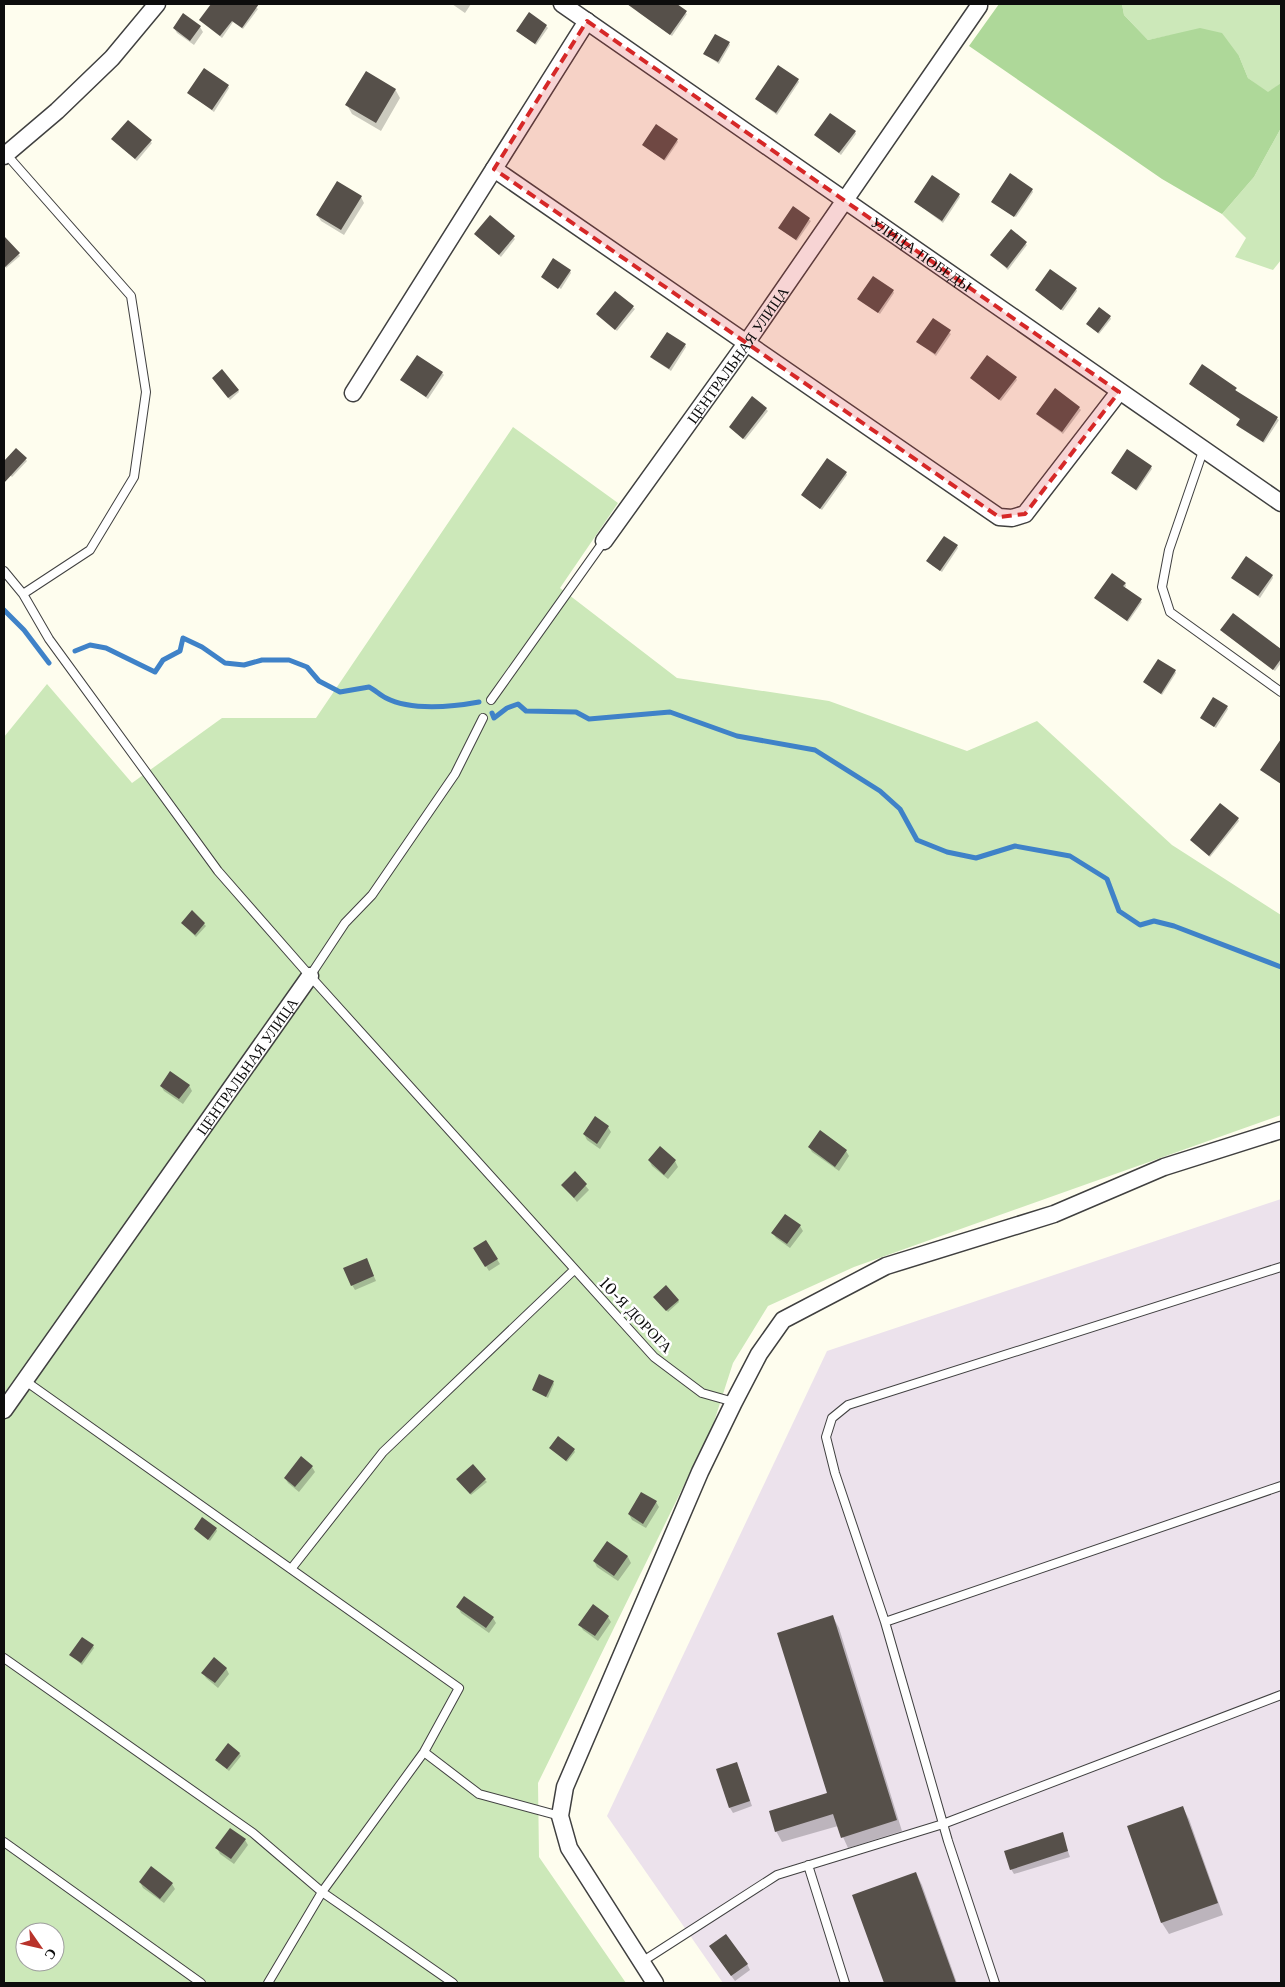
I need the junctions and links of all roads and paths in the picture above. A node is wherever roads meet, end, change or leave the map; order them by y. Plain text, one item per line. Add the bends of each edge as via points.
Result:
1 (157, 4) edge
2 (562, 4) edge
3 (979, 6) dead end
4 (587, 21) junction
5 (5, 155) edge
6 (494, 169) junction
7 (845, 200) junction
8 (746, 342) junction
9 (1119, 392) junction
10 (354, 393) dead end
11 (1204, 451) junction
12 (1281, 503) edge
13 (604, 541) joint
14 (4, 570) edge
15 (23, 594) junction
16 (1281, 692) edge
17 (491, 700) dead end
18 (483, 718) dead end
19 (310, 976) junction
20 (1281, 1130) edge
21 (1281, 1267) edge
22 (574, 1270) junction
23 (24, 1380) junction
24 (734, 1402) junction
25 (4, 1410) edge
26 (1281, 1486) edge
27 (291, 1569) junction
28 (885, 1622) junction
29 (4, 1658) edge
30 (1281, 1696) edge
31 (424, 1752) junction
32 (560, 1816) junction
33 (943, 1824) junction
34 (4, 1842) edge
35 (808, 1866) junction
36 (322, 1892) junction
37 (640, 1962) junction
38 (201, 1983) edge
39 (268, 1983) edge
40 (453, 1983) edge
41 (655, 1983) edge
42 (845, 1983) edge
43 (995, 1983) edge

1 - 5 street via 112,58 58,111
2 - 4 street, УЛИЦА ПОБЕДЫ
3 - 7 street, ЦЕНТРАЛЬНАЯ УЛИЦА
4 - 6 street
4 - 7 street, УЛИЦА ПОБЕДЫ
5 - 15 lane via 131,296 146,392 134,477 90,550
6 - 8 street
6 - 10 street
7 - 8 street, ЦЕНТРАЛЬНАЯ УЛИЦА
7 - 9 street, УЛИЦА ПОБЕДЫ
8 - 9 street via 998,517 1012,518 1025,514
8 - 13 street, ЦЕНТРАЛЬНАЯ УЛИЦА
9 - 11 street, УЛИЦА ПОБЕДЫ
11 - 12 street, УЛИЦА ПОБЕДЫ
11 - 16 lane via 1169,550 1162,587 1170,612
13 - 17 lane, ЦЕНТРАЛЬНАЯ УЛИЦА
14 - 15 lane, 10-Я ДОРОГА
15 - 19 lane, 10-Я ДОРОГА via 49,639 218,871
18 - 19 lane, ЦЕНТРАЛЬНАЯ УЛИЦА via 455,774 372,895 345,923
19 - 22 lane, 10-Я ДОРОГА
19 - 23 street, ЦЕНТРАЛЬНАЯ УЛИЦА
20 - 24 street via 1164,1167 1054,1214 886,1266 783,1320 759,1354
21 - 28 lane via 848,1405 832,1418 826,1437 835,1473
22 - 24 lane, 10-Я ДОРОГА via 654,1357 702,1393
22 - 27 lane via 383,1452
23 - 25 street, ЦЕНТРАЛЬНАЯ УЛИЦА
23 - 27 lane
24 - 32 street via 700,1472 565,1787
26 - 28 lane
27 - 31 lane via 459,1688
28 - 33 lane
29 - 36 lane via 253,1832
30 - 33 lane
31 - 32 lane via 479,1794
31 - 36 lane
32 - 37 street via 569,1848
33 - 35 lane
33 - 43 lane
34 - 38 lane
35 - 37 lane via 778,1876
35 - 42 lane
36 - 39 lane
36 - 40 lane
37 - 41 street

